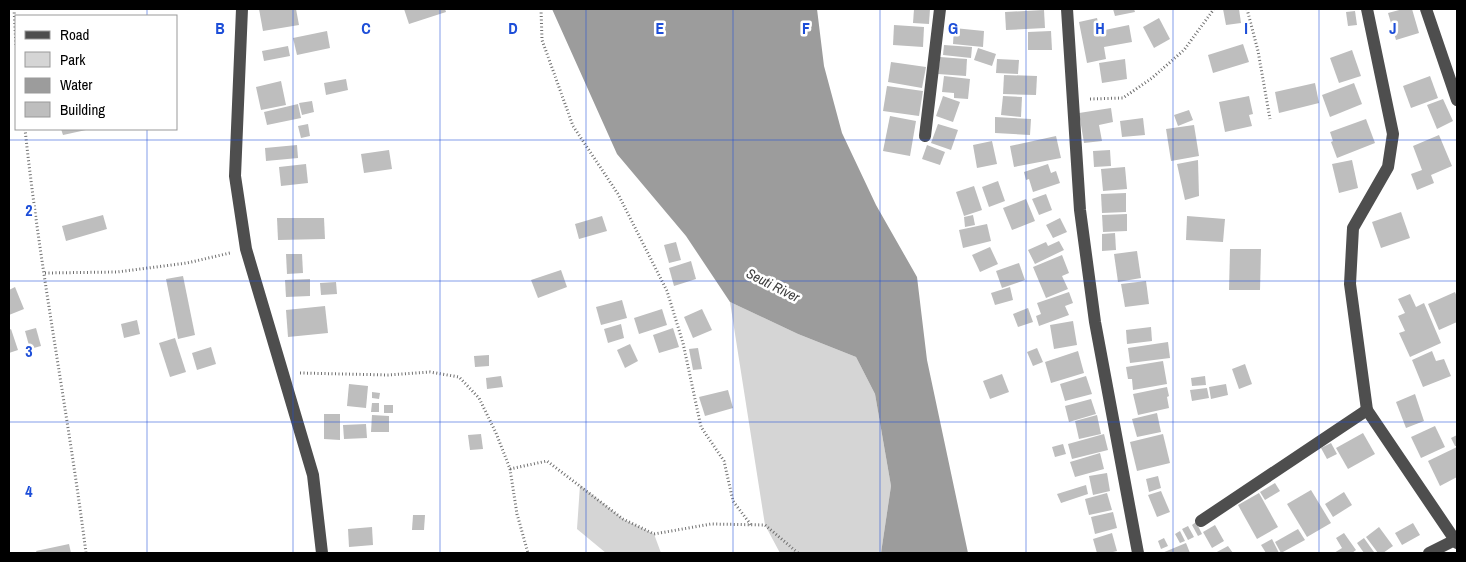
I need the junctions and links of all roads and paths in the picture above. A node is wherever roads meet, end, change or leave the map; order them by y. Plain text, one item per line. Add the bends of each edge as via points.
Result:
1 (14, 9) edge
2 (242, 9) edge
3 (541, 9) edge
4 (940, 9) edge
5 (1067, 9) edge
6 (1214, 9) edge
7 (1247, 9) edge
8 (1367, 9) edge
9 (1426, 9) edge
10 (15, 28) edge
11 (1072, 100) junction
12 (1457, 100) edge
13 (1270, 119) dead end
14 (25, 130) edge
15 (925, 136) dead end
16 (246, 249) junction
17 (45, 272) junction
18 (284, 373) junction
19 (1367, 410) junction
20 (510, 469) junction
21 (1201, 521) dead end
22 (751, 525) junction
23 (1456, 541) edge
24 (86, 553) edge
25 (322, 553) edge
26 (528, 553) edge
27 (798, 553) edge
28 (1138, 553) edge
29 (1429, 553) edge

1 - 10 path
2 - 16 street via 235,176
3 - 22 path via 542,40 573,126 618,194 667,290 683,343 701,427 724,461 733,500
4 - 15 street
5 - 11 street
6 - 11 path via 1184,50 1123,98
7 - 13 path
8 - 19 street via 1393,134 1388,167 1353,228 1350,284
9 - 12 street
11 - 28 street via 1080,210 1095,322
14 - 17 path
16 - 17 path via 187,264 117,272
16 - 18 street
17 - 24 path
18 - 20 path via 388,375 430,372 459,377 479,398
18 - 25 street via 313,475
19 - 21 street
19 - 23 street
20 - 22 path via 547,461 623,519 654,534 711,524
20 - 26 path via 517,514
22 - 27 path via 765,525
23 - 29 street

